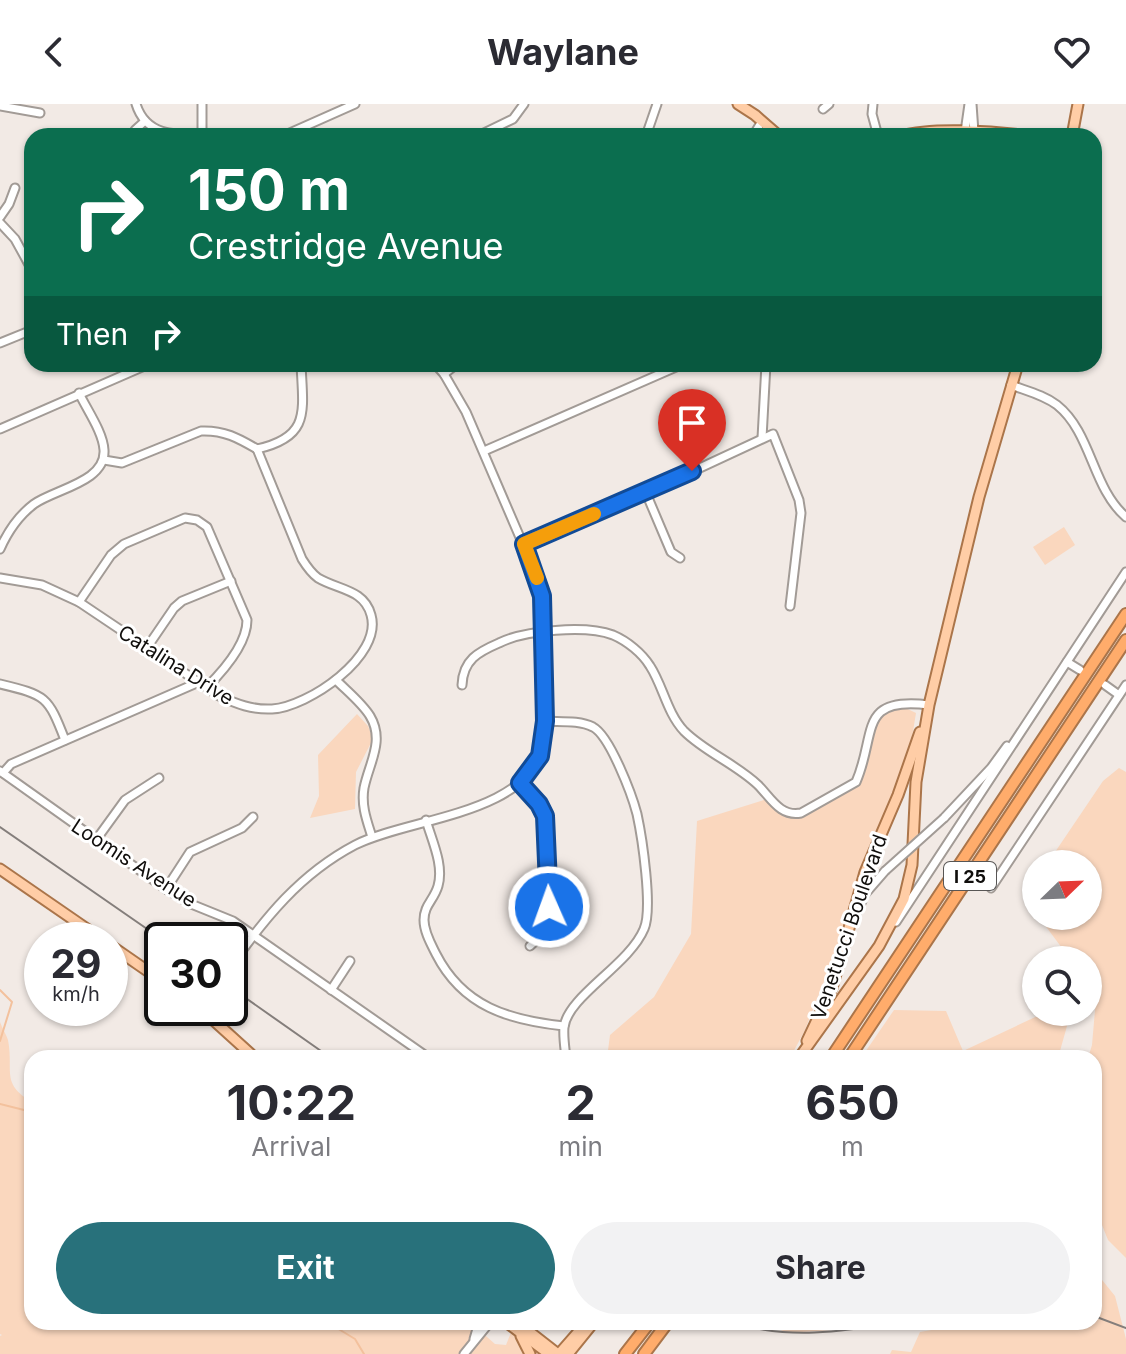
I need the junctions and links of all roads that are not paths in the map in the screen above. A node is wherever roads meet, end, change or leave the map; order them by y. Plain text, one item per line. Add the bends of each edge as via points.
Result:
1 (136, 104) edge
2 (202, 104) edge
3 (355, 104) edge
4 (524, 104) edge
5 (657, 104) edge
6 (738, 104) edge
7 (873, 104) edge
8 (971, 104) edge
9 (1078, 104) edge
10 (0, 106) edge
11 (40, 113) dead end
12 (145, 121) junction
13 (762, 121) junction
14 (137, 128) edge
15 (155, 128) edge
16 (202, 128) edge
17 (301, 128) edge
18 (494, 128) edge
19 (649, 128) edge
20 (758, 128) edge
21 (770, 128) edge
22 (876, 128) edge
23 (969, 128) edge
24 (1074, 128) edge
25 (15, 188) dead end
26 (0, 217) edge
27 (0, 223) edge
28 (24, 255) edge
29 (24, 333) edge
30 (0, 343) edge
31 (130, 372) edge
32 (301, 372) edge
33 (447, 372) edge
34 (665, 372) edge
35 (766, 372) edge
36 (1015, 372) edge
37 (444, 374) joint
38 (1011, 385) junction
39 (79, 393) junction
40 (0, 429) edge
41 (762, 438) junction
42 (257, 449) junction
43 (484, 451) junction
44 (104, 460) junction
45 (646, 493) junction
46 (1126, 517) edge
47 (524, 544) junction
48 (0, 549) edge
49 (680, 558) dead end
50 (1126, 572) edge
51 (0, 578) edge
52 (231, 581) junction
53 (79, 602) junction
54 (790, 606) dead end
55 (1126, 614) edge
56 (544, 632) junction
57 (1126, 640) edge
58 (146, 649) junction
59 (1067, 662) junction
60 (1080, 670) dead end
61 (336, 680) junction
62 (0, 684) edge
63 (203, 685) junction
64 (462, 685) dead end
65 (1105, 685) dead end
66 (1126, 685) edge
67 (1119, 695) junction
68 (929, 705) junction
69 (545, 721) junction
70 (1026, 722) junction
71 (65, 740) junction
72 (1, 772) edge
73 (159, 778) dead end
74 (520, 783) junction
75 (253, 817) dead end
76 (426, 820) junction
77 (372, 837) junction
78 (96, 840) junction
79 (0, 869) edge
80 (991, 888) dead end
81 (166, 889) junction
82 (77, 922) edge
83 (253, 934) junction
84 (248, 941) edge
85 (845, 945) junction
86 (530, 946) dead end
87 (879, 946) junction
88 (350, 961) dead end
89 (331, 990) junction
90 (220, 1026) edge
91 (564, 1026) junction
92 (246, 1050) edge
93 (417, 1050) edge
94 (566, 1050) edge
95 (803, 1050) edge
96 (806, 1050) edge
97 (836, 1050) edge
98 (854, 1050) edge
99 (477, 1330) edge
100 (484, 1330) edge
101 (516, 1330) edge
102 (519, 1330) edge
103 (521, 1330) edge
104 (580, 1330) edge
105 (588, 1330) edge
106 (644, 1330) edge
107 (662, 1330) edge
108 (473, 1343) junction
109 (464, 1354) edge
110 (530, 1354) edge
111 (549, 1354) edge
112 (558, 1354) edge
113 (568, 1354) edge
114 (625, 1354) edge
115 (644, 1354) edge

1 - 12 street
2 - 16 street
3 - 17 street
4 - 18 street via 513,119
5 - 19 street
6 - 13 main road
7 - 22 street
8 - 23 street
9 - 24 main road
10 - 11 street
12 - 14 street
12 - 15 street
13 - 20 street
13 - 21 main road
25 - 26 street
27 - 28 street
29 - 30 street
31 - 39 street
32 - 42 street via 300,425 290,437
33 - 37 street
34 - 43 street
35 - 41 street
36 - 38 main road, Venetucci Boulevard
37 - 43 street
38 - 46 street via 1062,410 1109,500
38 - 68 main road, Venetucci Boulevard
39 - 40 street
39 - 44 street via 104,447
41 - 45 street
41 - 54 street via 773,434 799,500
42 - 44 street via 231,434 201,431 122,463
42 - 61 street, Catalina Drive via 310,572 350,590 371,614 367,647
43 - 47 street
44 - 48 street via 96,474 33,505
45 - 47 street
45 - 49 street via 671,552
47 - 56 street via 542,596
50 - 59 street
51 - 53 street, Catalina Drive via 42,585
52 - 53 street via 207,527 185,518 124,544
52 - 58 street via 182,601
52 - 63 street via 247,631 220,674
53 - 58 street, Catalina Drive
55 - 97 highway, I 25
56 - 64 street via 506,639 483,650 469,660
56 - 68 street via 597,631 626,642 650,665 685,732 793,814 856,782 874,721 885,707
56 - 69 street
57 - 98 highway, I 25
58 - 63 street, Catalina Drive
59 - 60 street
59 - 70 street
61 - 63 street, Catalina Drive via 308,698 276,709 242,707
61 - 77 street via 375,726 363,809
62 - 71 street via 44,699
63 - 71 street
65 - 67 street
66 - 67 street
67 - 80 street
68 - 85 main road, Venetucci Boulevard via 865,872
68 - 87 main road, Venetucci Boulevard via 916,782 909,882
69 - 74 street via 540,756
69 - 91 street via 596,728 609,745 637,813 649,907 635,947 573,1007
70 - 85 street, bridge via 991,768 865,894
70 - 87 street
71 - 72 street
72 - 78 street, Loomis Avenue
73 - 78 street via 125,800
74 - 76 street via 490,801
74 - 86 street via 539,804 546,829 549,907 544,933
75 - 81 street via 242,828 190,852
76 - 77 street
76 - 91 street via 440,875 426,905 425,927 445,973 477,1002 523,1022
77 - 83 street via 298,885
78 - 81 street, Loomis Avenue
79 - 82 main road
81 - 83 street, Loomis Avenue
83 - 84 street
83 - 89 street, Loomis Avenue
85 - 95 main road, Venetucci Boulevard
87 - 96 main road, Venetucci Boulevard
88 - 89 street
89 - 93 street, Loomis Avenue
90 - 92 main road
91 - 94 street
99 - 108 street
100 - 108 street
101 - 110 main road
102 - 111 main road
103 - 112 main road
104 - 112 main road
105 - 113 main road
106 - 114 highway
107 - 115 highway
108 - 109 street

